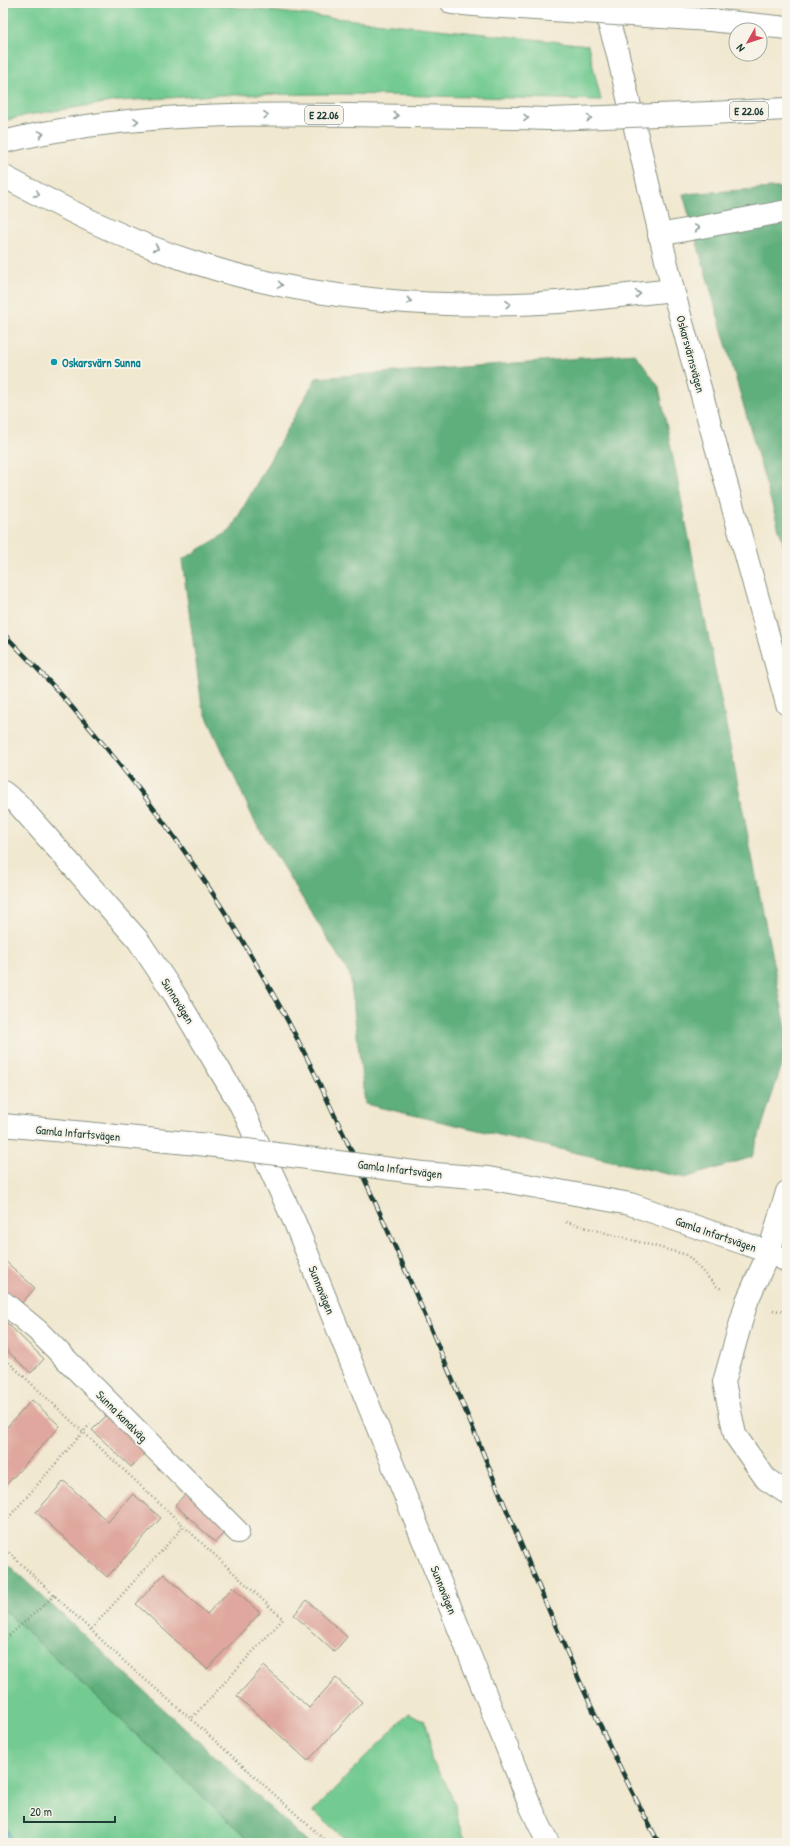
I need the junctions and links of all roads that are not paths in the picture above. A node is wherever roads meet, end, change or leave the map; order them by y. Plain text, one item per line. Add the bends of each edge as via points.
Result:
1 (452, 3) edge
2 (603, 3) edge
3 (787, 17) edge
4 (710, 20) junction
5 (787, 28) edge
6 (787, 109) edge
7 (3, 142) edge
8 (3, 176) edge
9 (787, 211) edge
10 (659, 235) junction
11 (673, 290) junction
12 (787, 704) edge
13 (3, 792) edge
14 (3, 1125) edge
15 (787, 1192) edge
16 (778, 1256) edge
17 (3, 1302) edge
18 (787, 1493) edge
19 (238, 1532) dead end
20 (548, 1843) edge

1 - 4 main road, bridge
2 - 10 main road, Oskarsvärnsvägen via 617,51
3 - 4 main road
4 - 5 main road
7 -> 6 main road, E 22.06, bridge via 98,124 194,116 288,114 550,119
8 -> 11 main road via 117,234 196,263 271,283 338,294 469,305 558,302
10 -> 9 main road
10 - 11 main road, Oskarsvärnsvägen
11 - 12 main road, Oskarsvärnsvägen
13 - 20 main road, Sunnavägen via 22,809 138,940 175,995 241,1106 294,1223
14 - 16 main road, Gamla Infartsvägen, bridge via 208,1145 422,1173 488,1178 630,1204
15 - 16 main road
16 - 18 main road via 747,1301 724,1382 735,1435 766,1479
17 - 19 main road, Sunna kanalväg via 37,1330

